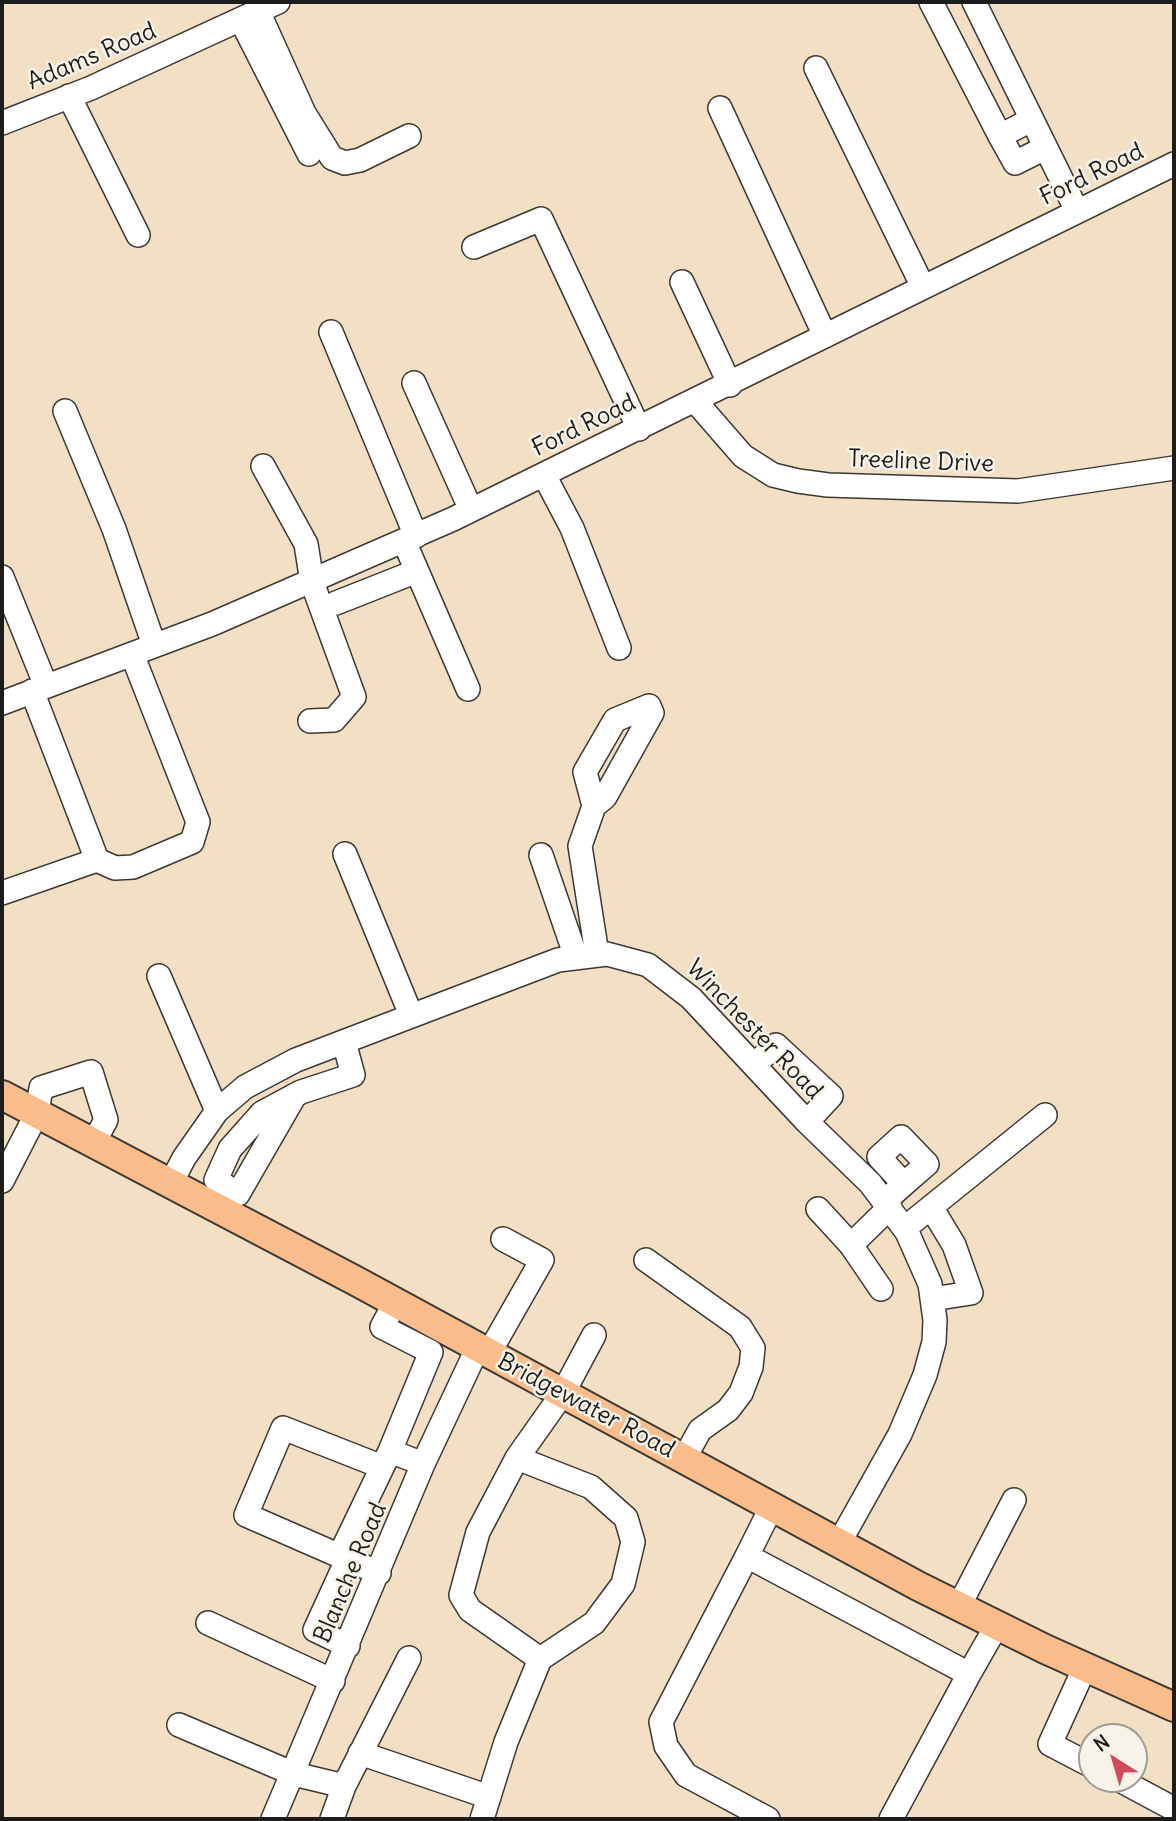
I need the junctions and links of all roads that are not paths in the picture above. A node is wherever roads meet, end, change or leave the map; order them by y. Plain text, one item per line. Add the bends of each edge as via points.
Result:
1 (931, 2) edge
2 (974, 2) edge
3 (259, 11) edge
4 (816, 68) dead end
5 (69, 96) junction
6 (720, 108) dead end
7 (1031, 120) junction
8 (2, 122) edge
9 (409, 136) dead end
10 (1000, 136) junction
11 (1045, 148) junction
12 (309, 154) dead end
13 (1174, 164) edge
14 (1077, 211) junction
15 (138, 235) dead end
16 (474, 247) dead end
17 (682, 282) dead end
18 (923, 287) junction
19 (331, 332) dead end
20 (825, 336) junction
21 (414, 383) dead end
22 (730, 385) junction
23 (696, 402) junction
24 (65, 411) dead end
25 (639, 429) junction
26 (263, 466) dead end
27 (1174, 468) edge
28 (544, 475) junction
29 (471, 510) junction
30 (410, 538) junction
31 (417, 571) junction
32 (2, 577) edge
33 (312, 582) junction
34 (336, 603) dead end
35 (154, 645) junction
36 (619, 648) dead end
37 (132, 654) junction
38 (39, 688) junction
39 (468, 689) dead end
40 (2, 703) edge
41 (310, 721) dead end
42 (594, 806) dead end
43 (345, 854) dead end
44 (541, 855) dead end
45 (97, 860) junction
46 (2, 893) edge
47 (587, 956) junction
48 (159, 976) dead end
49 (411, 1015) junction
50 (344, 1042) junction
51 (754, 1065) junction
52 (2, 1095) edge
53 (295, 1095) dead end
54 (217, 1111) junction
55 (37, 1113) junction
56 (1045, 1115) dead end
57 (807, 1122) junction
58 (94, 1142) junction
59 (2, 1181) edge
60 (171, 1183) junction
61 (904, 1184) dead end
62 (888, 1204) junction
63 (931, 1207) junction
64 (818, 1209) dead end
65 (905, 1228) junction
66 (503, 1239) dead end
67 (851, 1245) junction
68 (646, 1260) dead end
69 (881, 1289) dead end
70 (932, 1299) junction
71 (395, 1303) junction
72 (594, 1335) dead end
73 (483, 1350) junction
74 (563, 1393) junction
75 (385, 1458) junction
76 (517, 1458) junction
77 (684, 1459) junction
78 (423, 1464) junction
79 (1014, 1500) dead end
80 (772, 1506) junction
81 (839, 1544) junction
82 (344, 1556) junction
83 (747, 1556) junction
84 (380, 1573) junction
85 (959, 1606) junction
86 (208, 1623) dead end
87 (997, 1625) junction
88 (348, 1646) junction
89 (409, 1658) dead end
90 (540, 1659) junction
91 (1085, 1667) junction
92 (969, 1674) junction
93 (333, 1681) junction
94 (1174, 1707) edge
95 (179, 1725) dead end
96 (360, 1754) junction
97 (1078, 1759) edge
98 (294, 1774) junction
99 (344, 1786) junction
100 (1144, 1793) edge
101 (485, 1808) edge
102 (1174, 1809) edge
103 (273, 1819) edge
104 (332, 1819) edge
105 (768, 1819) edge
106 (891, 1819) edge

1 - 10 street
2 - 7 street
3 - 5 street, Adams Road
3 - 9 street via 304,113 332,158 345,163 360,160
3 - 12 street
4 - 18 street
5 - 8 street, Adams Road
5 - 15 street
6 - 20 street
7 - 10 street
7 - 11 street
10 - 11 street via 1015,163
11 - 14 street
13 - 14 street, Ford Road
14 - 18 street, Ford Road
16 - 25 street via 541,219
17 - 22 street
18 - 20 street, Ford Road
19 - 30 street
20 - 22 street, Ford Road
21 - 29 street
22 - 23 street, Ford Road
23 - 25 street, Ford Road
23 - 27 street, Treeline Drive via 722,435 758,468 808,483 1018,491
24 - 35 street via 114,529
25 - 28 street, Ford Road
26 - 33 street via 306,544
28 - 29 street, Ford Road
28 - 36 street via 572,528
29 - 30 street, Ford Road
30 - 31 street
30 - 33 street, Ford Road
31 - 34 street
31 - 39 street
32 - 38 street
33 - 35 street, Ford Road
33 - 41 street via 354,697 334,720
35 - 37 street, Ford Road
37 - 38 street, Ford Road
37 - 45 street via 198,822 192,842 133,867 115,868
38 - 40 street, Ford Road
38 - 45 street
42 - 47 street via 580,846
43 - 49 street
44 - 47 street
45 - 46 street
47 - 49 street, Winchester Road via 558,961
47 - 51 street, Winchester Road via 632,958 662,974
48 - 54 street
49 - 50 street, Winchester Road
50 - 53 street via 353,1075
50 - 54 street, Winchester Road via 266,1074
51 - 57 street, Winchester Road
51 - 57 street via 776,1045 831,1096
52 - 55 main road, Bridgewater Road
54 - 60 street, Winchester Road
55 - 58 main road, Bridgewater Road
55 - 58 street via 41,1088 91,1072 106,1120
55 - 59 street
56 - 63 street
57 - 62 street, Winchester Road
58 - 60 main road, Bridgewater Road
60 - 71 main road, Bridgewater Road
61 - 62 street
62 - 65 street, Winchester Road
62 - 67 street
63 - 65 street
63 - 70 street via 954,1245 971,1293
64 - 67 street
65 - 70 street, Winchester Road via 921,1258
66 - 73 street, Blanche Road via 542,1260
67 - 69 street
68 - 77 street via 740,1327 753,1348 751,1367 737,1399 701,1430
70 - 81 street, Winchester Road via 934,1342 925,1375 900,1434
71 - 73 main road, Bridgewater Road
71 - 75 street via 382,1327 431,1352
72 - 74 street
73 - 74 main road, Bridgewater Road
73 - 78 street, Blanche Road
74 - 76 street
74 - 77 main road, Bridgewater Road
75 - 78 street
75 - 82 street
75 - 82 street via 283,1427 246,1515
76 - 90 street via 478,1532 461,1595 470,1610
76 - 90 street via 591,1487 626,1518 633,1542 623,1584 594,1623
77 - 80 main road, Bridgewater Road
78 - 84 street, Blanche Road
79 - 85 street
80 - 81 main road, Bridgewater Road
80 - 83 street
81 - 85 main road, Bridgewater Road
82 - 84 street
82 - 88 street via 315,1630
83 - 92 street
83 - 105 street via 661,1723 666,1746 686,1775
84 - 88 street, Blanche Road
85 - 87 main road, Bridgewater Road
86 - 93 street
87 - 91 main road, Bridgewater Road
87 - 92 street
88 - 93 street, Blanche Road
89 - 96 street
90 - 101 street
91 - 94 main road, Bridgewater Road
91 - 97 street via 1050,1744
92 - 106 street
93 - 98 street, Blanche Road
95 - 98 street
96 - 99 street
96 - 101 street
98 - 99 street
98 - 103 street, Blanche Road
99 - 104 street
100 - 102 street

